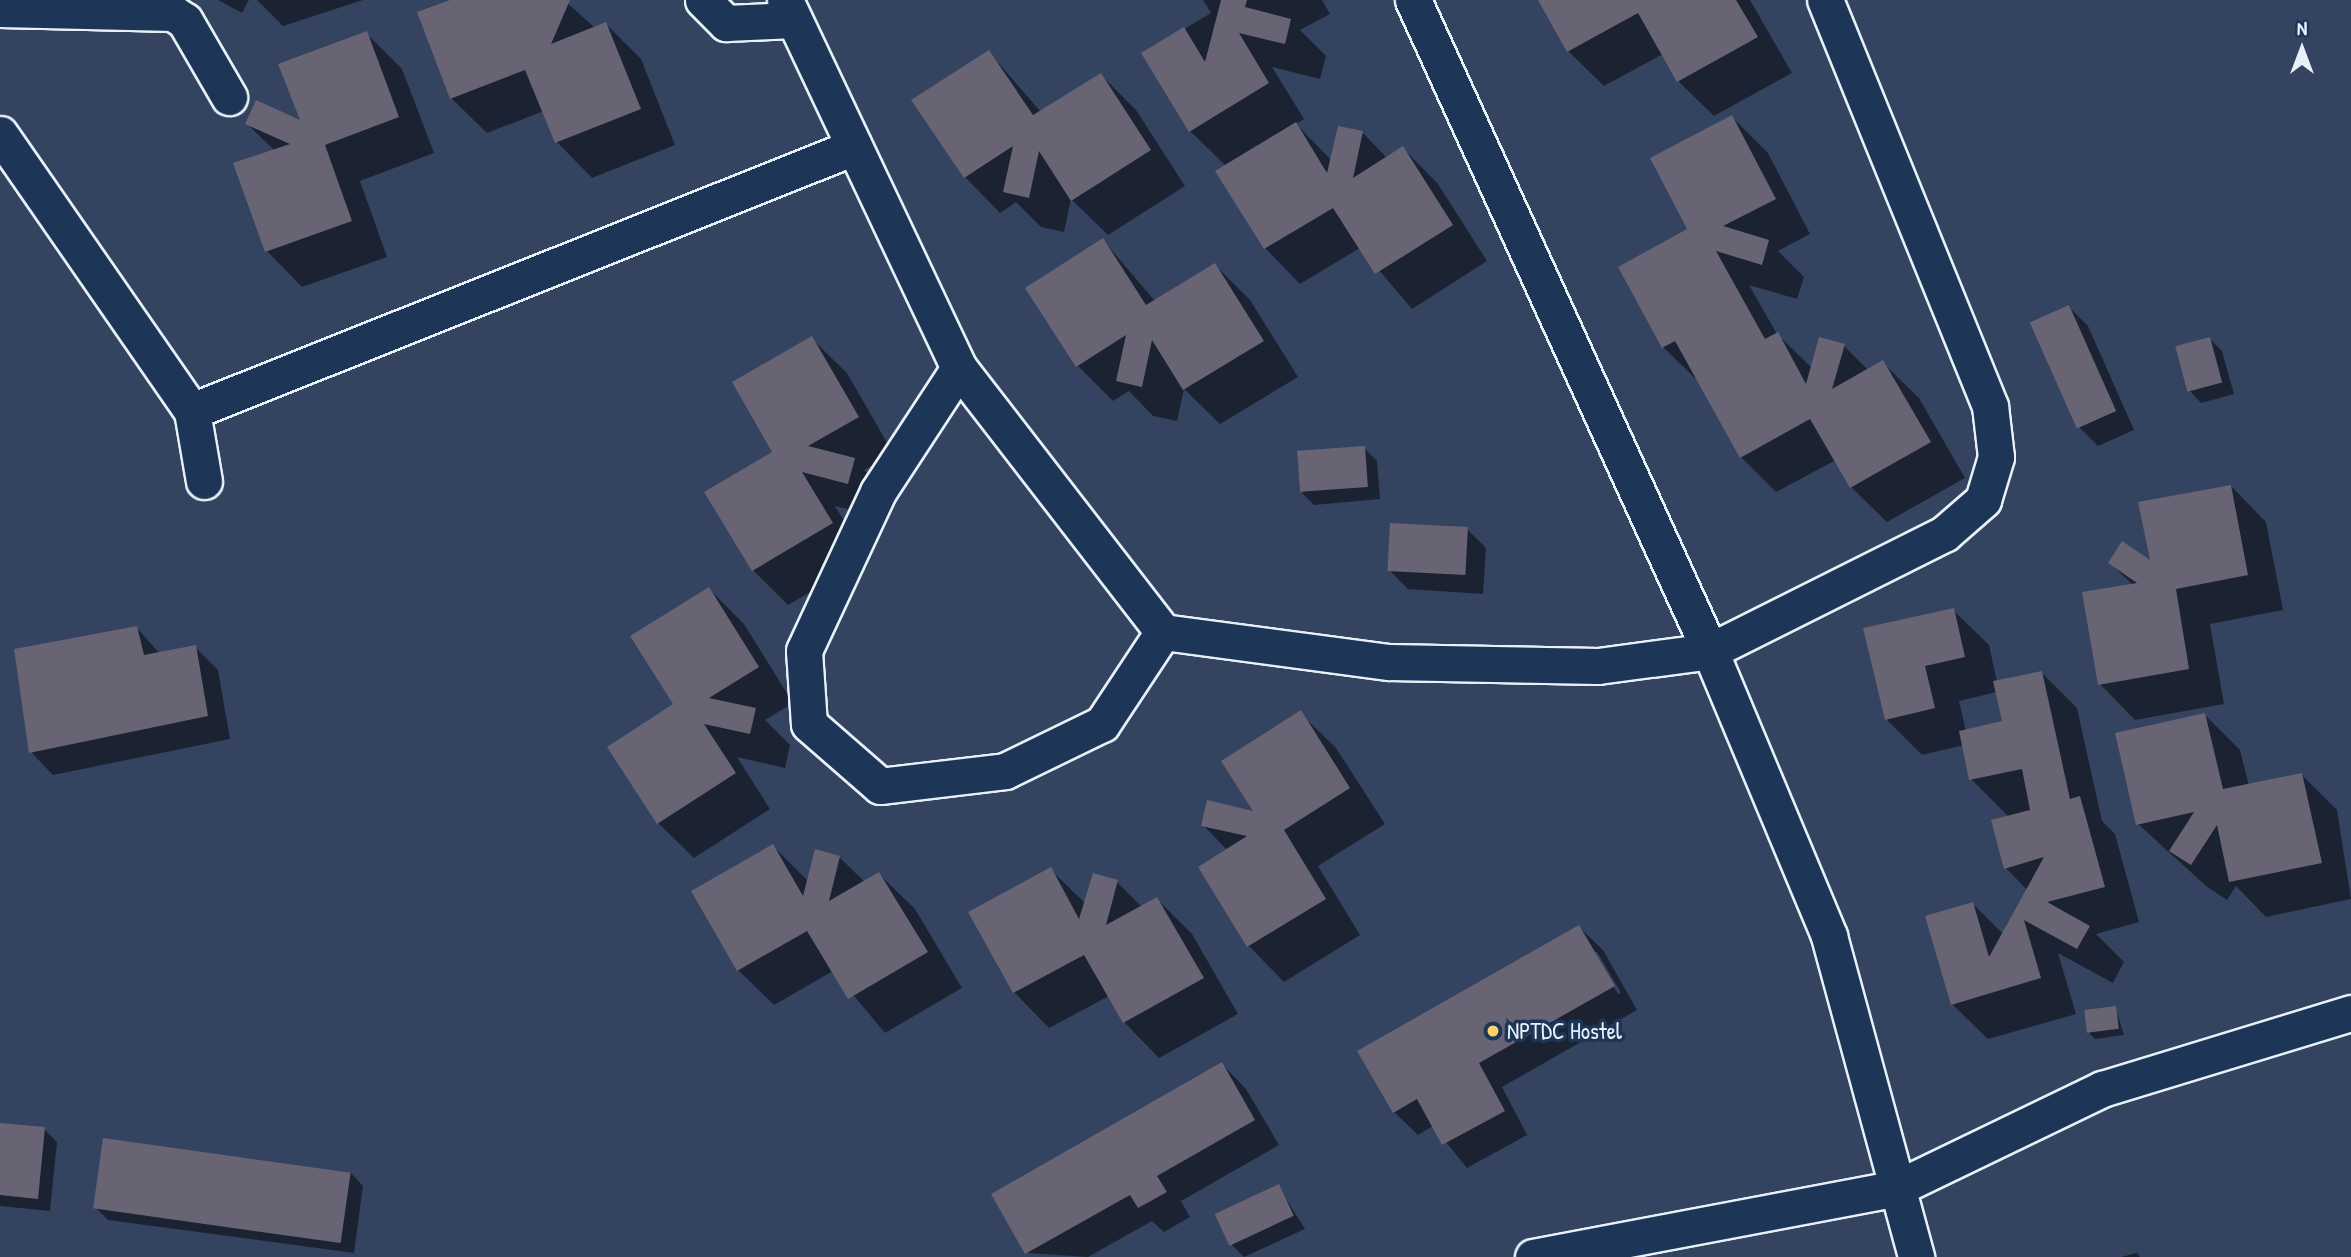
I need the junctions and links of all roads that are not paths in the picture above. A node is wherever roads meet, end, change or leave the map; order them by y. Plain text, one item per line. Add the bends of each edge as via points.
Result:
1 (703, 0) edge
2 (1413, 0) edge
3 (1825, 0) edge
4 (0, 9) edge
5 (789, 10) edge
6 (229, 97) dead end
7 (0, 134) edge
8 (854, 147) junction
9 (959, 368) junction
10 (192, 411) junction
11 (204, 481) dead end
12 (1163, 632) junction
13 (1710, 651) junction
14 (2351, 1013) edge
15 (1897, 1188) junction
16 (1533, 1257) edge
17 (1916, 1257) edge

1 - 5 street via 726,23
2 - 13 street
3 - 13 street via 1990,406 1996,457 1983,500 1944,534
4 - 6 street via 173,13 185,21
5 - 8 street
7 - 10 street
8 - 9 street
8 - 10 street
9 - 12 street
9 - 12 street via 878,492 804,651 809,724 880,786 1004,771 1102,724
10 - 11 street
12 - 13 street via 1389,662 1598,666
13 - 15 street via 1829,936
14 - 15 street via 2102,1089
15 - 16 street
15 - 17 street

